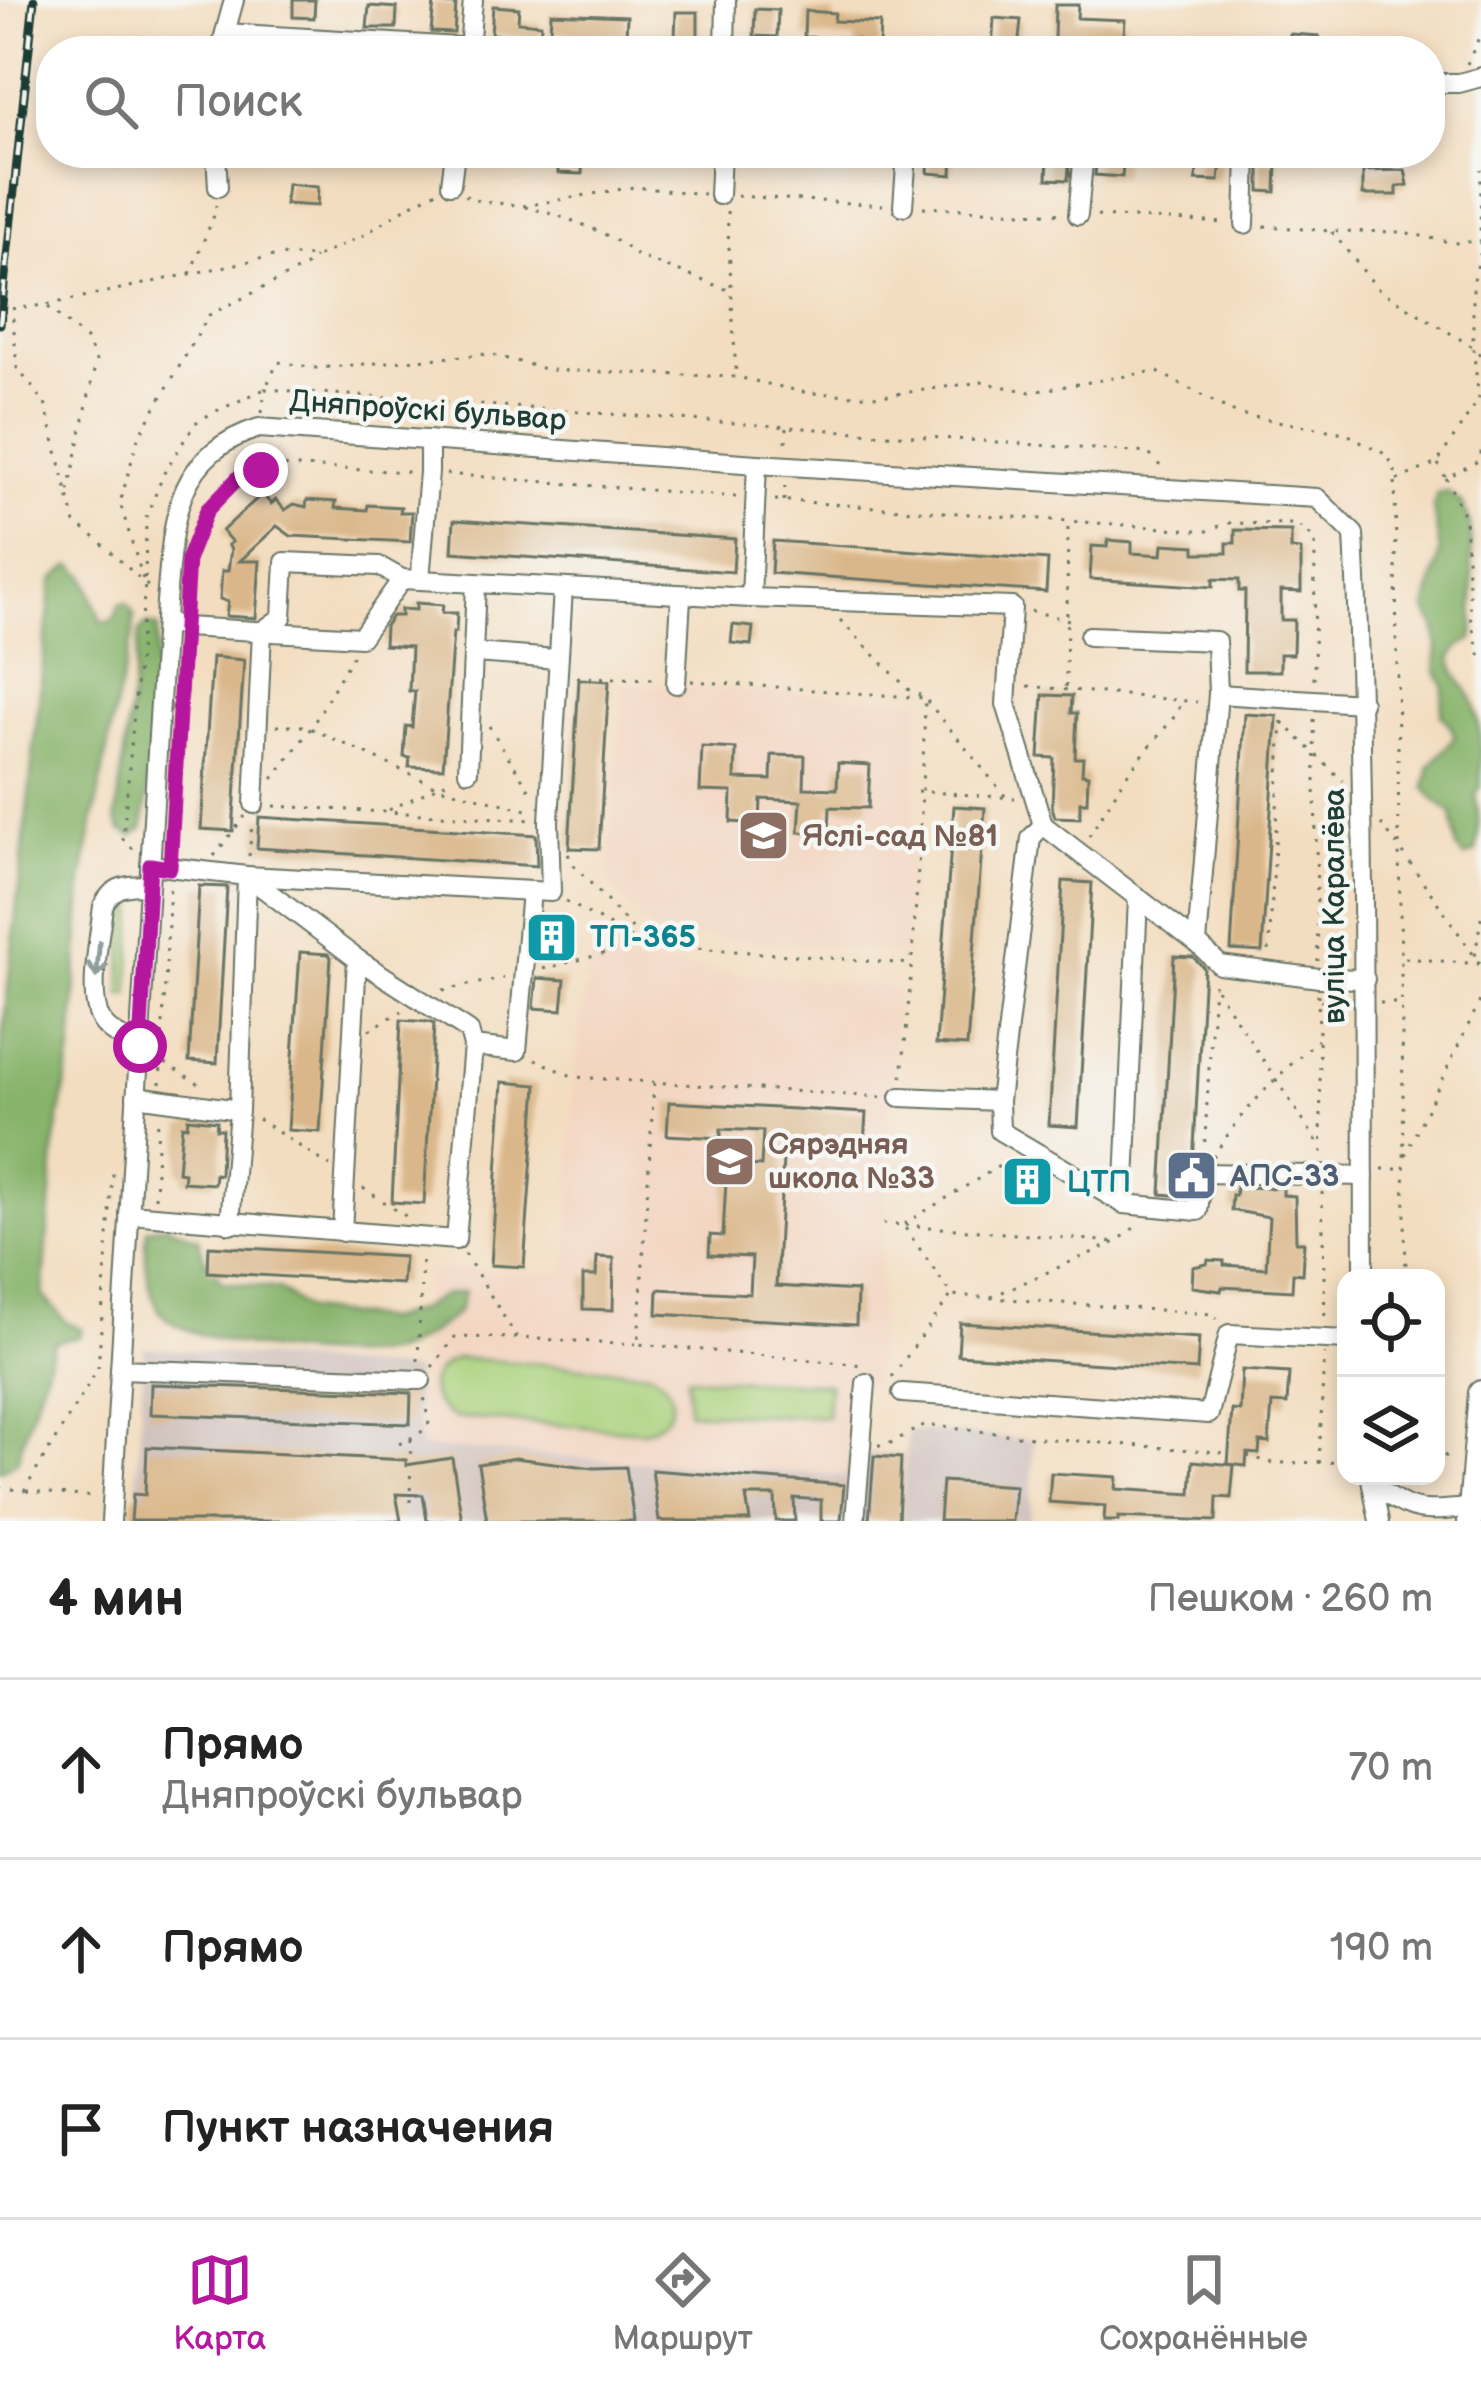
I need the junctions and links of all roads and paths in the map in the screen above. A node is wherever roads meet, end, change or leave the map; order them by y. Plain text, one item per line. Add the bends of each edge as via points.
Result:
1 (234, 0) edge
2 (473, 0) edge
3 (725, 0) edge
4 (1481, 33) edge
5 (225, 36) edge
6 (470, 36) edge
7 (724, 36) edge
8 (1481, 77) edge
9 (1445, 83) edge
10 (1459, 83) junction
11 (217, 168) edge
12 (453, 168) edge
13 (721, 168) edge
14 (906, 168) edge
15 (1083, 168) edge
16 (1247, 168) edge
17 (1481, 169) edge
18 (451, 184) junction
19 (218, 187) joint
20 (1480, 187) edge
21 (722, 195) junction
22 (523, 206) junction
23 (903, 206) junction
24 (1078, 215) junction
25 (1245, 224) junction
26 (1331, 231) junction
27 (1480, 241) edge
28 (317, 257) junction
29 (189, 276) junction
30 (731, 291) junction
31 (46, 305) junction
32 (1, 310) edge
33 (1473, 346) junction
34 (1481, 356) edge
35 (736, 377) junction
36 (266, 389) junction
37 (787, 427) junction
38 (259, 428) junction
39 (429, 440) junction
40 (786, 442) dead end
41 (1481, 448) edge
42 (1437, 463) junction
43 (757, 464) junction
44 (261, 470) junction
45 (429, 472) junction
46 (785, 475) dead end
47 (1446, 478) junction
48 (1395, 481) junction
49 (1182, 489) junction
50 (754, 499) junction
51 (67, 500) junction
52 (784, 501) junction
53 (1068, 521) junction
54 (1354, 534) joint
55 (411, 579) junction
56 (145, 584) junction
57 (476, 584) junction
58 (563, 589) junction
59 (682, 597) junction
60 (751, 598) junction
61 (820, 601) junction
62 (1012, 607) junction
63 (165, 612) junction
64 (1068, 619) junction
65 (185, 627) junction
66 (262, 631) junction
67 (1089, 636) joint
68 (361, 637) junction
69 (474, 653) junction
70 (1481, 662) edge
71 (557, 668) junction
72 (676, 682) junction
73 (1008, 685) junction
74 (1066, 689) junction
75 (925, 698) junction
76 (1217, 699) junction
77 (1314, 700) junction
78 (1180, 701) junction
79 (1362, 703) junction
80 (258, 726) junction
81 (310, 728) junction
82 (1315, 755) junction
83 (469, 772) joint
84 (438, 787) junction
85 (920, 791) junction
86 (1006, 797) junction
87 (1035, 799) junction
88 (1363, 800) junction
89 (254, 805) junction
90 (386, 812) junction
91 (549, 821) junction
92 (1043, 825) junction
93 (1399, 848) junction
94 (1079, 853) junction
95 (202, 871) junction
96 (156, 872) junction
97 (248, 875) junction
98 (541, 891) junction
99 (1138, 898) junction
100 (1481, 917) edge
101 (1197, 943) junction
102 (641, 944) junction
103 (1478, 957) edge
104 (1401, 958) junction
105 (357, 959) junction
106 (913, 964) junction
107 (1480, 964) edge
108 (1220, 965) junction
109 (1268, 971) junction
110 (524, 974) junction
111 (1319, 978) junction
112 (1365, 979) junction
113 (1214, 986) junction
114 (1481, 999) edge
115 (423, 1001) junction
116 (1319, 1039) junction
117 (352, 1041) junction
118 (473, 1046) junction
119 (140, 1048) junction
120 (517, 1051) junction
121 (160, 1060) junction
122 (1275, 1078) junction
123 (654, 1083) junction
124 (136, 1096) junction
125 (900, 1097) junction
126 (159, 1101) junction
127 (999, 1101) junction
128 (239, 1108) junction
129 (1028, 1148) junction
130 (1322, 1148) junction
131 (114, 1156) dead end
132 (1404, 1156) junction
133 (1404, 1169) junction
134 (1203, 1173) junction
135 (1322, 1173) junction
136 (1364, 1173) junction
137 (345, 1176) junction
138 (1124, 1204) junction
139 (1162, 1208) junction
140 (129, 1214) junction
141 (154, 1218) junction
142 (230, 1224) junction
143 (884, 1224) dead end
144 (903, 1225) junction
145 (342, 1232) junction
146 (440, 1239) junction
147 (1116, 1242) junction
148 (1364, 1269) edge
149 (1406, 1269) edge
150 (952, 1295) junction
151 (989, 1298) junction
152 (1229, 1334) junction
153 (518, 1338) junction
154 (1337, 1340) edge
155 (1325, 1341) junction
156 (638, 1344) junction
157 (120, 1369) junction
158 (419, 1380) junction
159 (866, 1383) joint
160 (897, 1385) joint
161 (1481, 1393) edge
162 (411, 1438) junction
163 (399, 1444) dead end
164 (860, 1445) junction
165 (1229, 1453) dead end
166 (1247, 1456) dead end
167 (1337, 1462) edge
168 (1319, 1463) junction
169 (1372, 1485) edge
170 (1377, 1485) edge
171 (0, 1487) edge
172 (24, 1491) junction
173 (111, 1499) junction
174 (410, 1502) dead end
175 (1474, 1512) edge
176 (1436, 1516) edge
177 (111, 1521) edge
178 (855, 1521) edge
179 (1379, 1521) edge

1 - 5 street
2 - 6 street
3 - 7 street
4 - 10 path
8 - 10 street
9 - 10 street
11 - 19 street
12 - 18 street
13 - 21 street
14 - 23 street
15 - 24 street
16 - 25 street
17 - 20 path
18 - 22 path via 473,200
18 - 28 path
19 - 29 path
20 - 27 path
21 - 22 path via 634,187
21 - 23 path
21 - 30 path
22 - 30 path
23 - 24 path
24 - 25 path
25 - 26 path
26 - 27 path
26 - 33 path via 1378,290
27 - 33 path
28 - 29 path via 278,255
28 - 56 path via 209,315 138,438 119,502
29 - 31 path
30 - 35 path
31 - 32 path
31 - 51 path via 87,340 96,361
32 - 51 path via 13,319 17,368 45,403
33 - 34 path
33 - 42 path via 1479,399
35 - 36 path via 549,370 489,353 316,368 278,362
35 - 48 path via 808,393 881,396 981,382 1030,392 1156,371 1237,414 1345,433 1387,454
36 - 37 path
36 - 38 path
36 - 56 path via 195,423 164,472 146,518
37 - 40 path
37 - 49 path via 1148,453
38 - 39 street, Дняпроўскі бульвар
38 - 44 path
38 - 63 street, Дняпроўскі бульвар via 210,452 184,485
39 - 43 street, Дняпроўскі бульвар
39 - 45 street
41 - 47 path via 1480,460
42 - 47 path
42 - 48 path
43 - 49 street, Дняпроўскі бульвар
43 - 50 street
44 - 45 path
44 - 65 path via 241,475 207,510 188,558
45 - 50 path
45 - 55 street
46 - 52 path
47 - 70 path via 1465,518
48 - 93 path
49 - 54 street, Дняпроўскі бульвар via 1317,498
50 - 52 path
50 - 60 street
51 - 56 path via 75,523
52 - 53 path
53 - 64 path
53 - 77 path via 1208,530 1295,524 1308,532 1315,543
54 - 79 street, вуліца Каралёва
55 - 57 street
55 - 66 street via 379,566 285,562 282,617
55 - 68 street
56 - 63 path
56 - 96 path via 123,839
57 - 58 street
57 - 69 street
58 - 59 street
58 - 71 street
59 - 60 street
59 - 72 street
60 - 61 street
61 - 62 street
61 - 75 path
62 - 64 path
62 - 73 street
63 - 65 street
63 - 96 street, Дняпроўскі бульвар
64 - 67 path
64 - 74 path
65 - 66 street
65 - 96 path
66 - 68 street
66 - 80 street
67 - 76 street via 1216,641
68 - 81 path
69 - 71 street
69 - 83 street
71 - 72 path
71 - 91 street
72 - 75 path
73 - 74 path
73 - 87 street via 1006,704
74 - 78 path
75 - 85 path
75 - 86 path
76 - 77 street
76 - 78 path
76 - 101 street
77 - 79 street
77 - 82 path
78 - 94 path
79 - 88 street, вуліца Каралёва
80 - 81 path
80 - 89 street
81 - 84 path
81 - 89 path
82 - 88 path
82 - 109 path via 1282,722
82 - 111 path
83 - 84 path
84 - 90 path
84 - 91 path
85 - 86 path
85 - 106 path
86 - 87 path
87 - 92 street
88 - 93 path
88 - 112 street, вуліца Каралёва
89 - 90 path
89 - 95 path
89 - 97 path
90 - 91 path
91 - 98 street
92 - 94 street
92 - 127 street via 1031,838
93 - 103 path
93 - 104 path
94 - 99 street
95 - 96 street
95 - 97 street
96 - 119 street, Дняпроўскі бульвар
96 -> 119 street via 118,887 103,906 94,1002 108,1029
96 - 121 path
97 - 98 street
97 - 105 street
97 - 128 street
98 - 102 path
98 - 110 street
99 - 101 street
99 - 138 street
100 - 103 path
101 - 108 street
102 - 106 path
102 - 110 path
103 - 107 path
104 - 107 path
104 - 132 path
105 - 115 street
105 - 117 street
106 - 125 path
108 - 109 street
108 - 113 path
109 - 111 street
110 - 115 path
110 - 120 street
111 - 112 street
111 - 116 path
112 - 136 street, вуліца Каралёва
113 - 122 path
113 - 134 path
114 - 132 path
115 - 117 path
115 - 118 street via 469,1031
116 - 122 path
116 - 130 path
117 - 137 street
118 - 120 street
118 - 146 street
119 - 121 path
119 - 124 street, Дняпроўскі бульвар
120 - 123 path via 574,1077
121 - 126 path
121 - 128 path
122 - 130 path
122 - 134 path
123 - 125 path
123 - 156 path
124 - 126 street
124 - 140 street, Дняпроўскі бульвар
125 - 127 street
126 - 128 street
126 - 141 path
127 - 129 street via 1000,1131
128 - 137 path
128 - 142 street
129 - 138 street
129 - 144 path
130 - 135 path
131 - 172 path via 98,1368
132 - 133 path
133 - 136 path
133 - 149 path
134 - 135 street
134 - 139 street via 1198,1211
135 - 136 street
135 - 155 path
136 - 148 street, вуліца Каралёва
137 - 145 street
137 - 146 path
138 - 139 street
139 - 147 path
140 - 141 street
140 - 157 street, Дняпроўскі бульвар
141 - 142 street
142 - 145 street
143 - 144 path
144 - 147 path
144 - 150 path
145 - 146 street
146 - 153 path
146 - 158 path
147 - 151 path
150 - 151 path
150 - 160 path
151 - 152 path via 1212,1314
152 - 155 street
152 - 160 street via 1209,1414
153 - 156 path
153 - 158 path via 455,1336
154 - 155 street
155 - 168 path
156 - 159 path via 866,1365
157 - 158 street
157 - 173 street, Дняпроўскі бульвар
158 - 162 path via 429,1425
159 - 164 street
161 - 175 main road
162 - 163 path
162 - 174 path
164 - 165 path via 887,1445 924,1425
164 - 178 street
166 - 168 path
167 - 168 path
169 - 179 street
170 - 176 street via 1398,1504
171 - 172 path
172 - 173 path
173 - 177 street, Дняпроўскі бульвар
175 - 176 street

